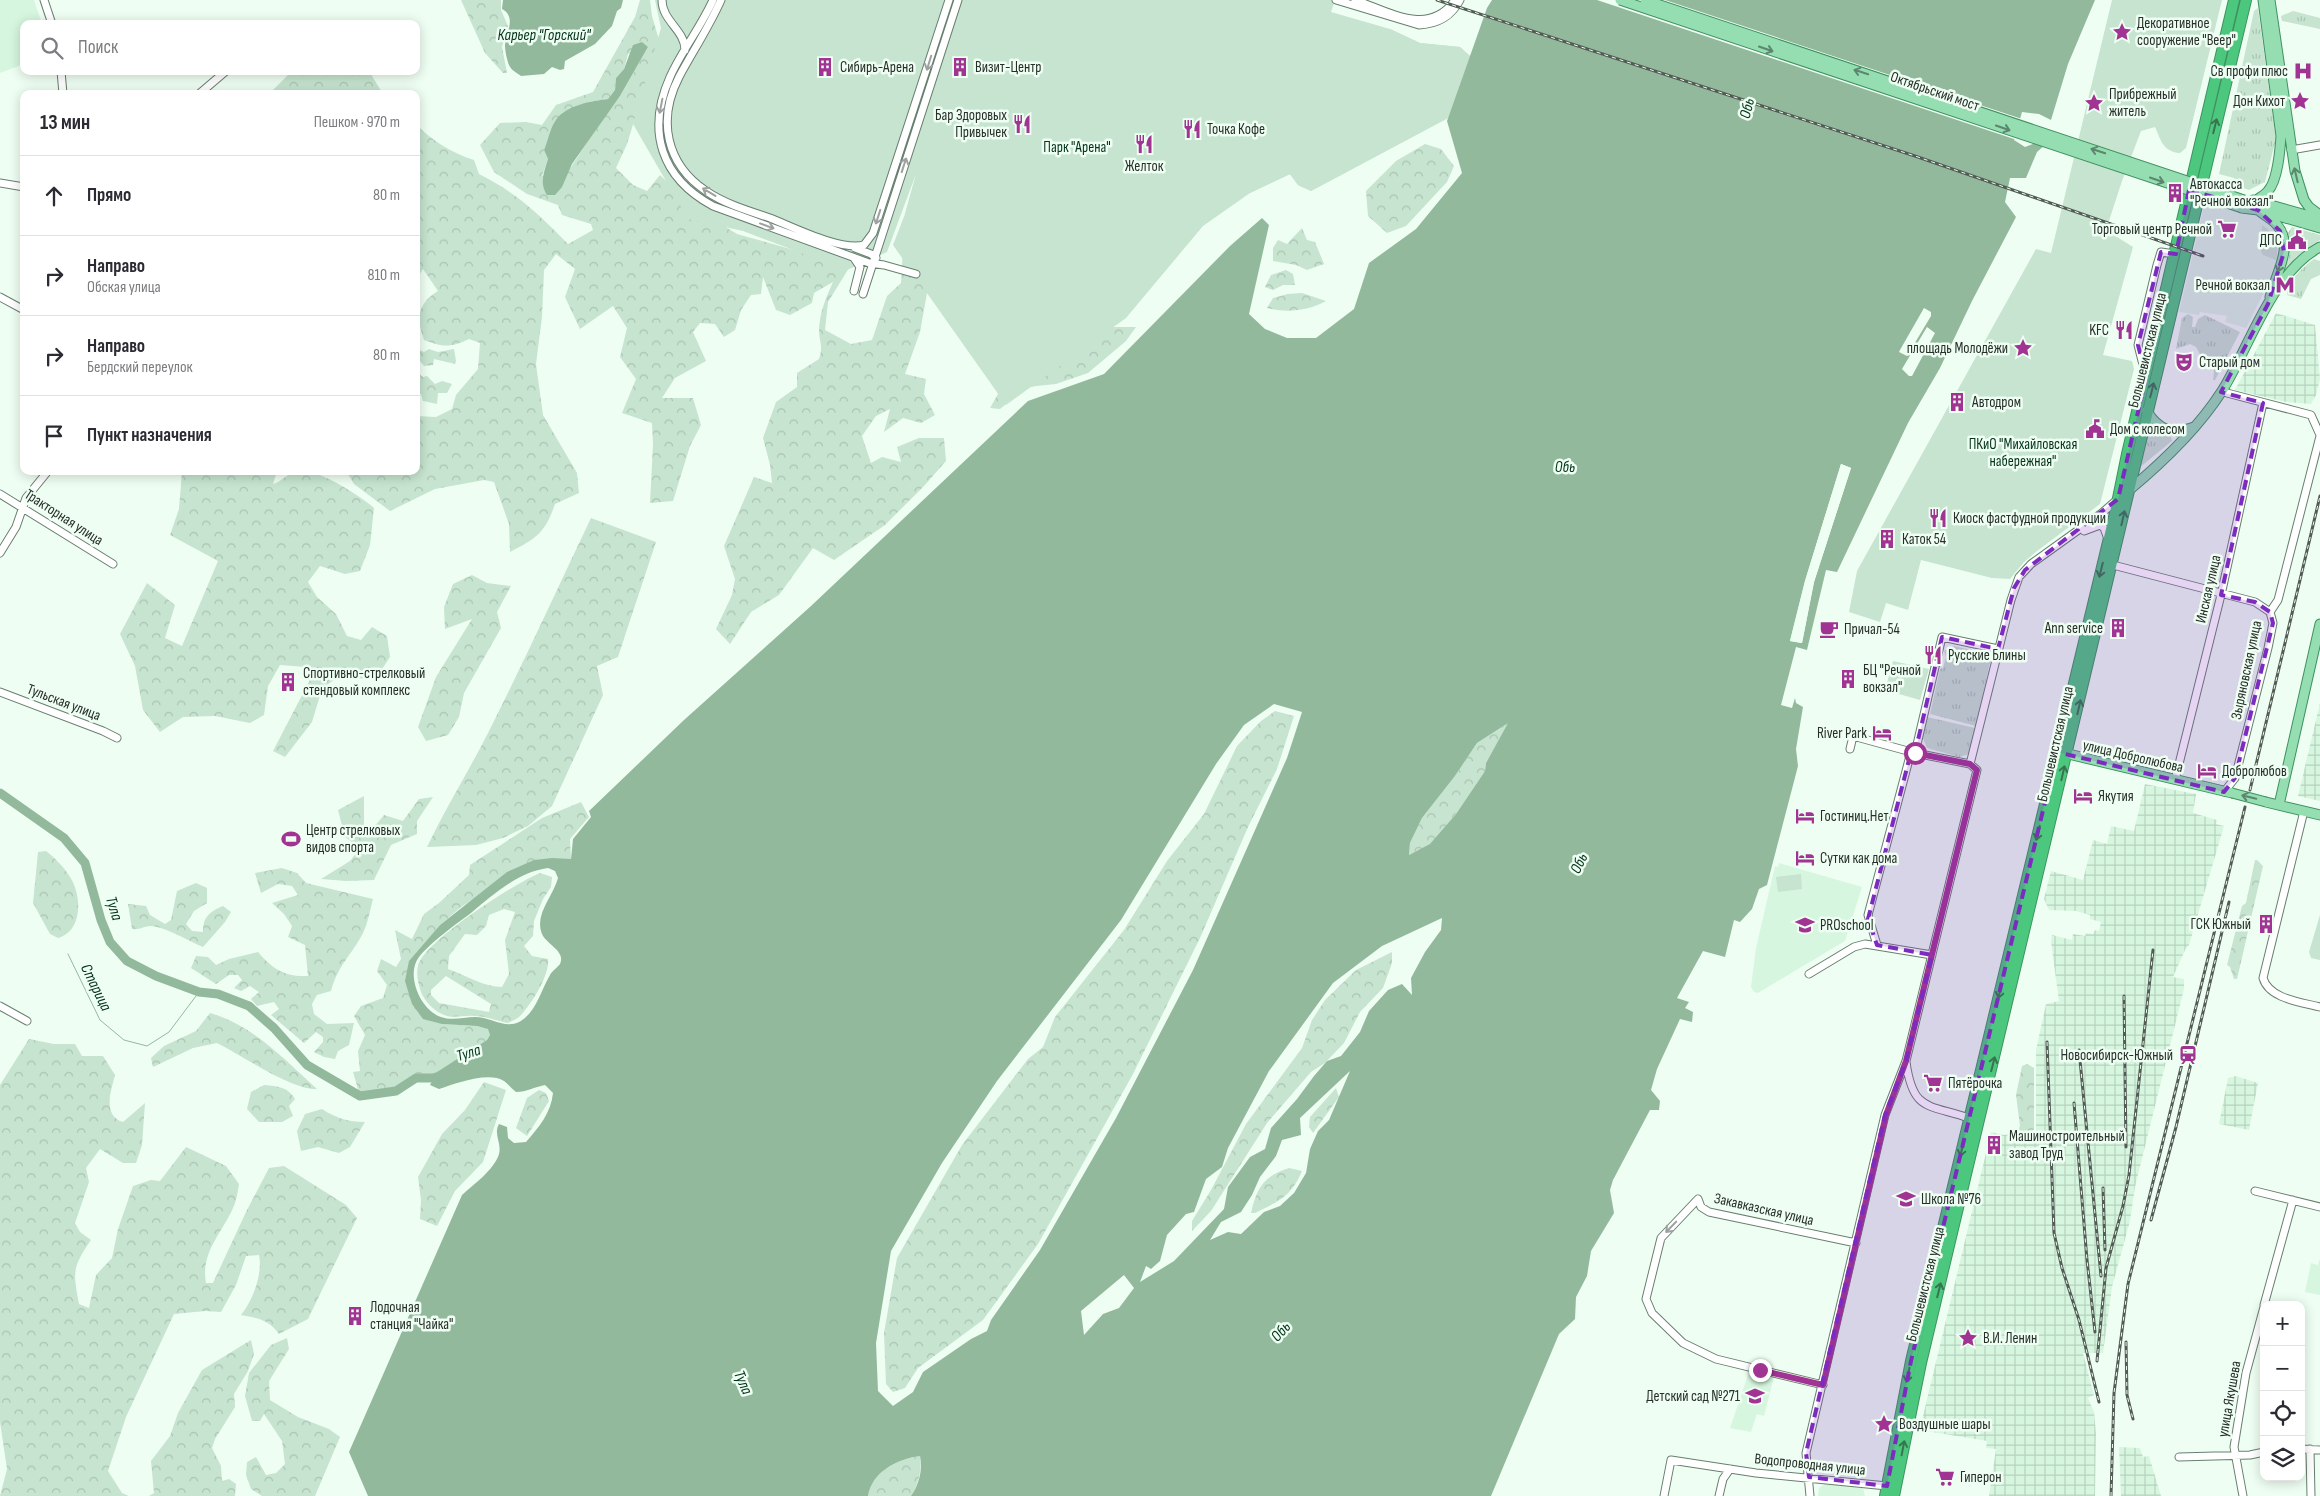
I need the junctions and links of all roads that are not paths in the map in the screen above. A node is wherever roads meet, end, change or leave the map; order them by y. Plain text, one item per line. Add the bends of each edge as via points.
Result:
1 (44, 0) edge
2 (662, 0) edge
3 (713, 0) edge
4 (721, 0) edge
5 (949, 0) edge
6 (958, 0) edge
7 (1336, 0) edge
8 (1356, 0) edge
9 (1455, 0) edge
10 (1460, 0) edge
11 (1620, 0) edge
12 (1645, 0) edge
13 (2234, 0) edge
14 (2265, 1) edge
15 (2247, 2) edge
16 (51, 20) edge
17 (677, 30) junction
18 (696, 30) junction
19 (938, 33) junction
20 (703, 34) junction
21 (946, 35) junction
22 (685, 51) junction
23 (61, 75) edge
24 (221, 75) edge
25 (671, 75) junction
26 (679, 78) junction
27 (63, 90) edge
28 (204, 90) edge
29 (910, 121) junction
30 (918, 123) junction
31 (2320, 145) edge
32 (2291, 150) junction
33 (0, 183) edge
34 (20, 186) edge
35 (2243, 204) junction
36 (2256, 205) junction
37 (738, 206) junction
38 (734, 214) junction
39 (2320, 214) edge
40 (2320, 219) edge
41 (2320, 228) edge
42 (811, 233) junction
43 (870, 239) junction
44 (808, 241) junction
45 (878, 245) junction
46 (848, 246) junction
47 (2320, 247) edge
48 (2176, 254) junction
49 (852, 256) junction
50 (869, 258) junction
51 (884, 265) junction
52 (860, 274) junction
53 (916, 274) dead end
54 (868, 277) junction
55 (854, 290) dead end
56 (863, 294) dead end
57 (0, 296) edge
58 (2268, 304) junction
59 (20, 308) edge
60 (2146, 377) junction
61 (2222, 390) junction
62 (2263, 403) junction
63 (2147, 411) junction
64 (2196, 426) junction
65 (2175, 432) junction
66 (2320, 436) edge
67 (2177, 447) junction
68 (45, 475) edge
69 (2130, 490) junction
70 (0, 494) edge
71 (2118, 499) junction
72 (23, 508) junction
73 (2108, 540) junction
74 (0, 553) edge
75 (2044, 553) junction
76 (113, 564) dead end
77 (2113, 565) junction
78 (2221, 595) junction
79 (2270, 612) junction
80 (2320, 628) edge
81 (1998, 649) junction
82 (0, 692) edge
83 (117, 738) dead end
84 (1850, 749) dead end
85 (1913, 752) junction
86 (2062, 753) junction
87 (1970, 764) junction
88 (2176, 780) junction
89 (2228, 792) junction
90 (2279, 805) junction
91 (2304, 811) junction
92 (2320, 815) edge
93 (1877, 945) junction
94 (1932, 955) junction
95 (1808, 974) dead end
96 (0, 1006) edge
97 (2320, 1007) edge
98 (27, 1022) dead end
99 (1906, 1061) junction
100 (1969, 1118) junction
101 (2255, 1191) dead end
102 (2293, 1200) junction
103 (2320, 1207) edge
104 (1856, 1243) junction
105 (2265, 1301) edge
106 (2260, 1321) edge
107 (1823, 1385) junction
108 (2305, 1449) edge
109 (2310, 1449) junction
110 (2320, 1450) edge
111 (2260, 1452) edge
112 (2236, 1455) junction
113 (2179, 1457) dead end
114 (1730, 1469) junction
115 (1808, 1477) junction
116 (1886, 1491) edge
117 (1664, 1496) edge
118 (1719, 1496) edge
119 (1810, 1496) edge
120 (1894, 1496) edge
121 (2243, 1496) edge
122 (2311, 1496) edge

1 - 16 street
2 - 17 street via 665,14
3 - 18 street
4 - 20 street
5 - 19 street
6 - 21 street
7 - 10 street via 1419,25 1441,21
8 - 9 street via 1420,20 1439,16
11 -> 35 main road, Октябрьский мост, bridge
35 -> 12 main road, Октябрьский мост, bridge
13 - 48 highway, Большевистская улица
14 - 32 main road
14 - 36 main road via 2281,136 2280,156 2272,184
63 -> 15 highway, Большевистская улица
17 - 18 street
17 - 22 street via 685,42
18 - 20 street
18 - 22 street
19 - 21 street
19 -> 29 street
20 - 26 street
21 - 30 street
22 - 25 street
23 - 27 street
24 - 28 street
25 - 26 street
25 -> 38 street via 659,119 662,151 683,186 696,197
37 -> 26 street via 708,192 694,181 680,166 671,149 668,119
29 - 30 street
29 -> 43 street
45 -> 30 street
31 - 32 street
39 -> 32 main road via 2304,200
33 - 34 street
35 - 36 main road
36 - 40 main road
36 - 41 main road
36 -> 58 main road via 2280,230 2284,245
37 - 38 street
37 - 42 street
38 -> 44 street
42 - 44 street
42 - 46 street
43 - 46 street via 864,245
43 - 50 street
44 - 49 street
45 - 50 street
45 - 51 street via 878,255
46 - 50 street
47 - 58 main road via 2294,270
48 - 60 highway, Большевистская улица
48 - 60 street via 2161,252 2140,335 2138,345
49 - 50 street
49 - 52 street
50 - 51 street
50 - 52 street
50 - 54 street
51 - 53 street
51 - 54 street via 874,269
52 - 55 street
54 - 56 street
57 - 59 street
58 - 61 main road
60 - 71 highway, Большевистская улица
61 - 62 street
61 - 64 main road
62 - 66 street, Зыряновская улица via 2311,416
62 - 78 street, Инская улица
63 - 65 main road via 2159,426
63 - 69 highway, Большевистская улица
64 - 65 main road
64 - 67 main road
65 - 67 main road via 2179,439
66 - 79 street, Зыряновская улица via 2278,600
67 - 69 main road
68 - 72 street via 26,498
69 - 71 main road
77 -> 69 highway, Большевистская улица
70 - 72 street, Тракторная улица
71 - 73 highway, Большевистская улица
71 - 75 street
72 - 74 street
72 - 76 street, Тракторная улица
73 - 75 street via 2104,528 2097,525
73 -> 86 highway, Большевистская улица
75 - 81 street via 2019,577
77 - 78 street
86 -> 77 highway, Большевистская улица
78 - 79 street via 2255,602
78 - 88 street, Инская улица
79 - 89 street, Зыряновская улица via 2273,623 2268,648 2236,778
80 - 90 main road
81 - 85 street via 1942,636
81 - 87 street
82 - 83 street, Тульская улица
84 - 85 street via 1853,736
85 - 87 street
85 - 93 street via 1868,915
86 - 88 main road, улица Добролюбова
86 -> 100 highway, Большевистская улица
120 -> 86 highway, Большевистская улица via 1921,1363
87 - 94 street via 1977,770
88 - 89 main road, улица Добролюбова
90 -> 89 main road, улица Добролюбова, bridge
90 - 91 main road, улица Добролюбова
91 - 92 main road, улица Добролюбова
91 - 97 street via 2263,978 2274,993
93 - 94 street
93 - 95 street via 1857,946
94 - 99 street
96 - 98 street
99 - 100 street via 1915,1096 1922,1102
99 - 104 street via 1886,1115
100 -> 116 highway, Большевистская улица via 1911,1361
101 - 102 street
102 - 103 street
102 - 105 street, улица Якушева
104 - 107 street
104 -> 107 street, Закавказская улица via 1709,1212 1701,1207 1698,1199 1664,1234 1646,1299 1648,1307 1683,1343 1716,1359
106 - 112 street, улица Якушева via 2246,1373 2234,1447
107 - 115 street via 1806,1453
108 - 109 street
109 - 110 street
109 - 122 street
111 - 112 street
112 - 113 street
112 - 121 street, улица Якушева
114 - 115 street, Водопроводная улица
114 - 117 street, Водопроводная улица via 1671,1460
114 - 118 street via 1723,1478
115 - 116 street, Водопроводная улица
115 - 119 street

